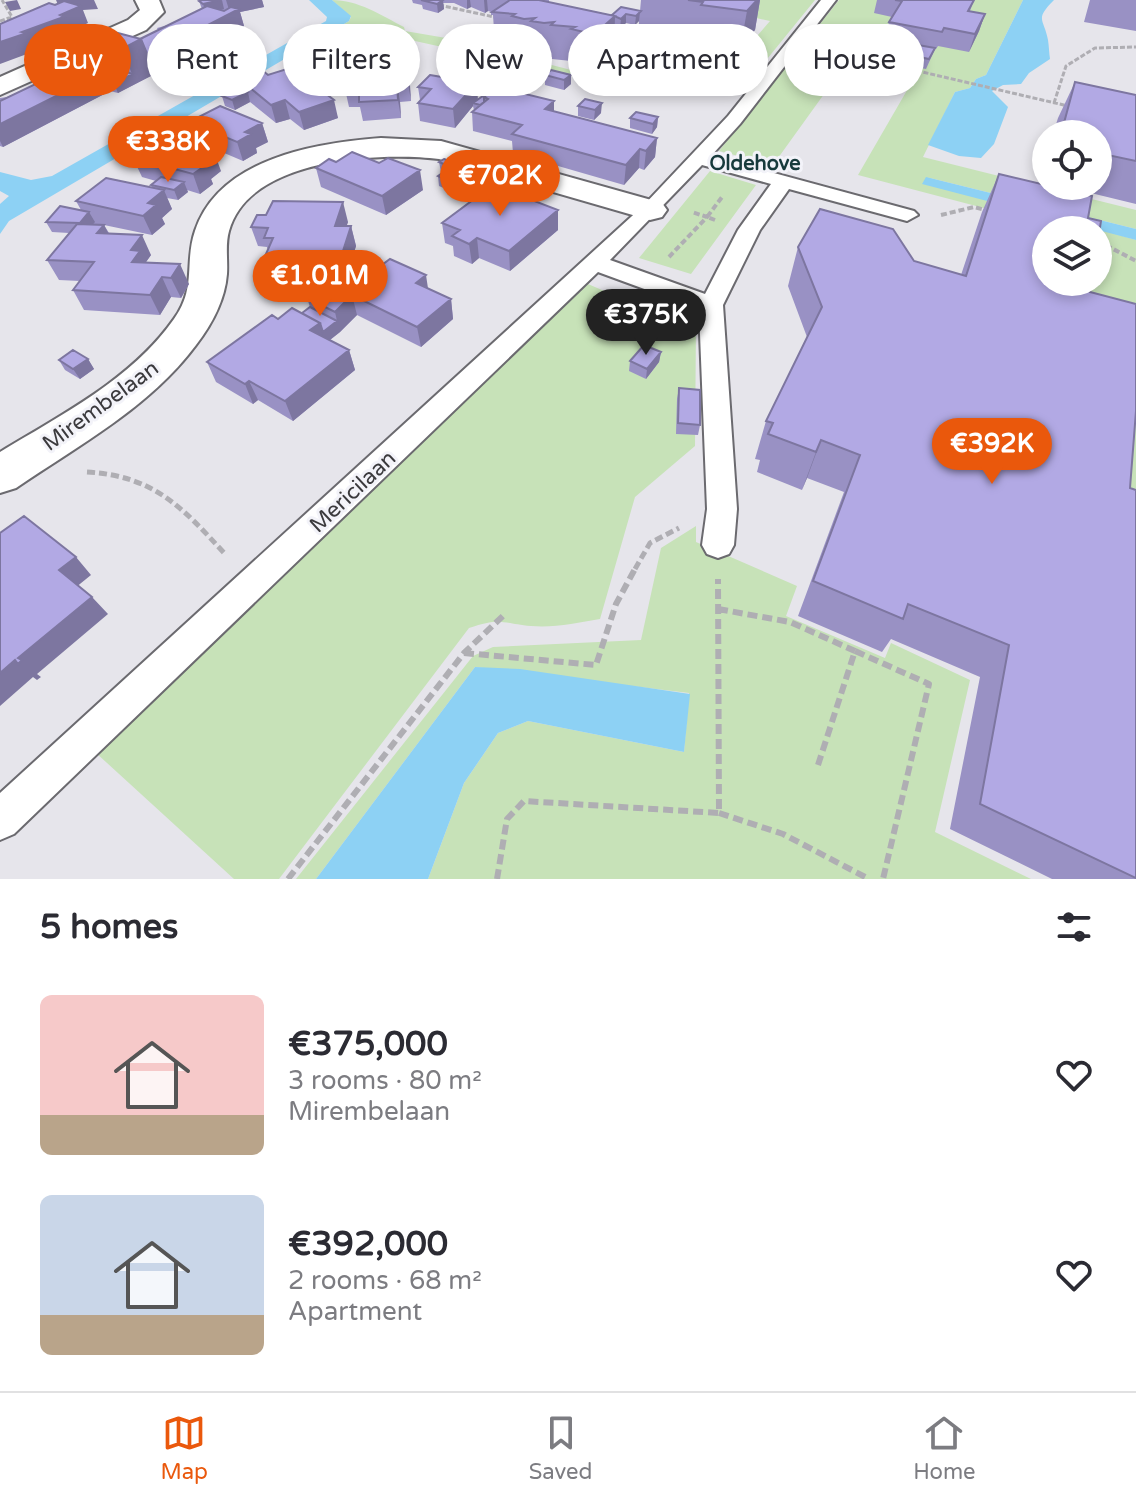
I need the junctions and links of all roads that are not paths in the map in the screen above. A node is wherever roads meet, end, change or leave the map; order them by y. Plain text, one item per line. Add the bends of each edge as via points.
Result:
1 (147, 0) edge
2 (829, 0) edge
3 (0, 87) edge
4 (701, 159) junction
5 (784, 181) junction
6 (650, 210) junction
7 (907, 215) road end
8 (596, 263) junction
9 (711, 305) junction
10 (0, 475) edge
11 (718, 545) road end
12 (0, 820) edge

1 - 3 street via 152,12 137,25
2 - 4 lane, Mericilaan
4 - 5 lane
4 - 6 lane, Mericilaan
5 - 7 lane
5 - 9 lane via 749,230
6 - 8 lane, Mericilaan
6 - 10 street, Mirembelaan via 418,146 349,148 302,159 251,184 220,215 210,238 206,294 161,361 105,406
8 - 9 lane
8 - 12 lane, Mericilaan
9 - 11 lane via 722,509

